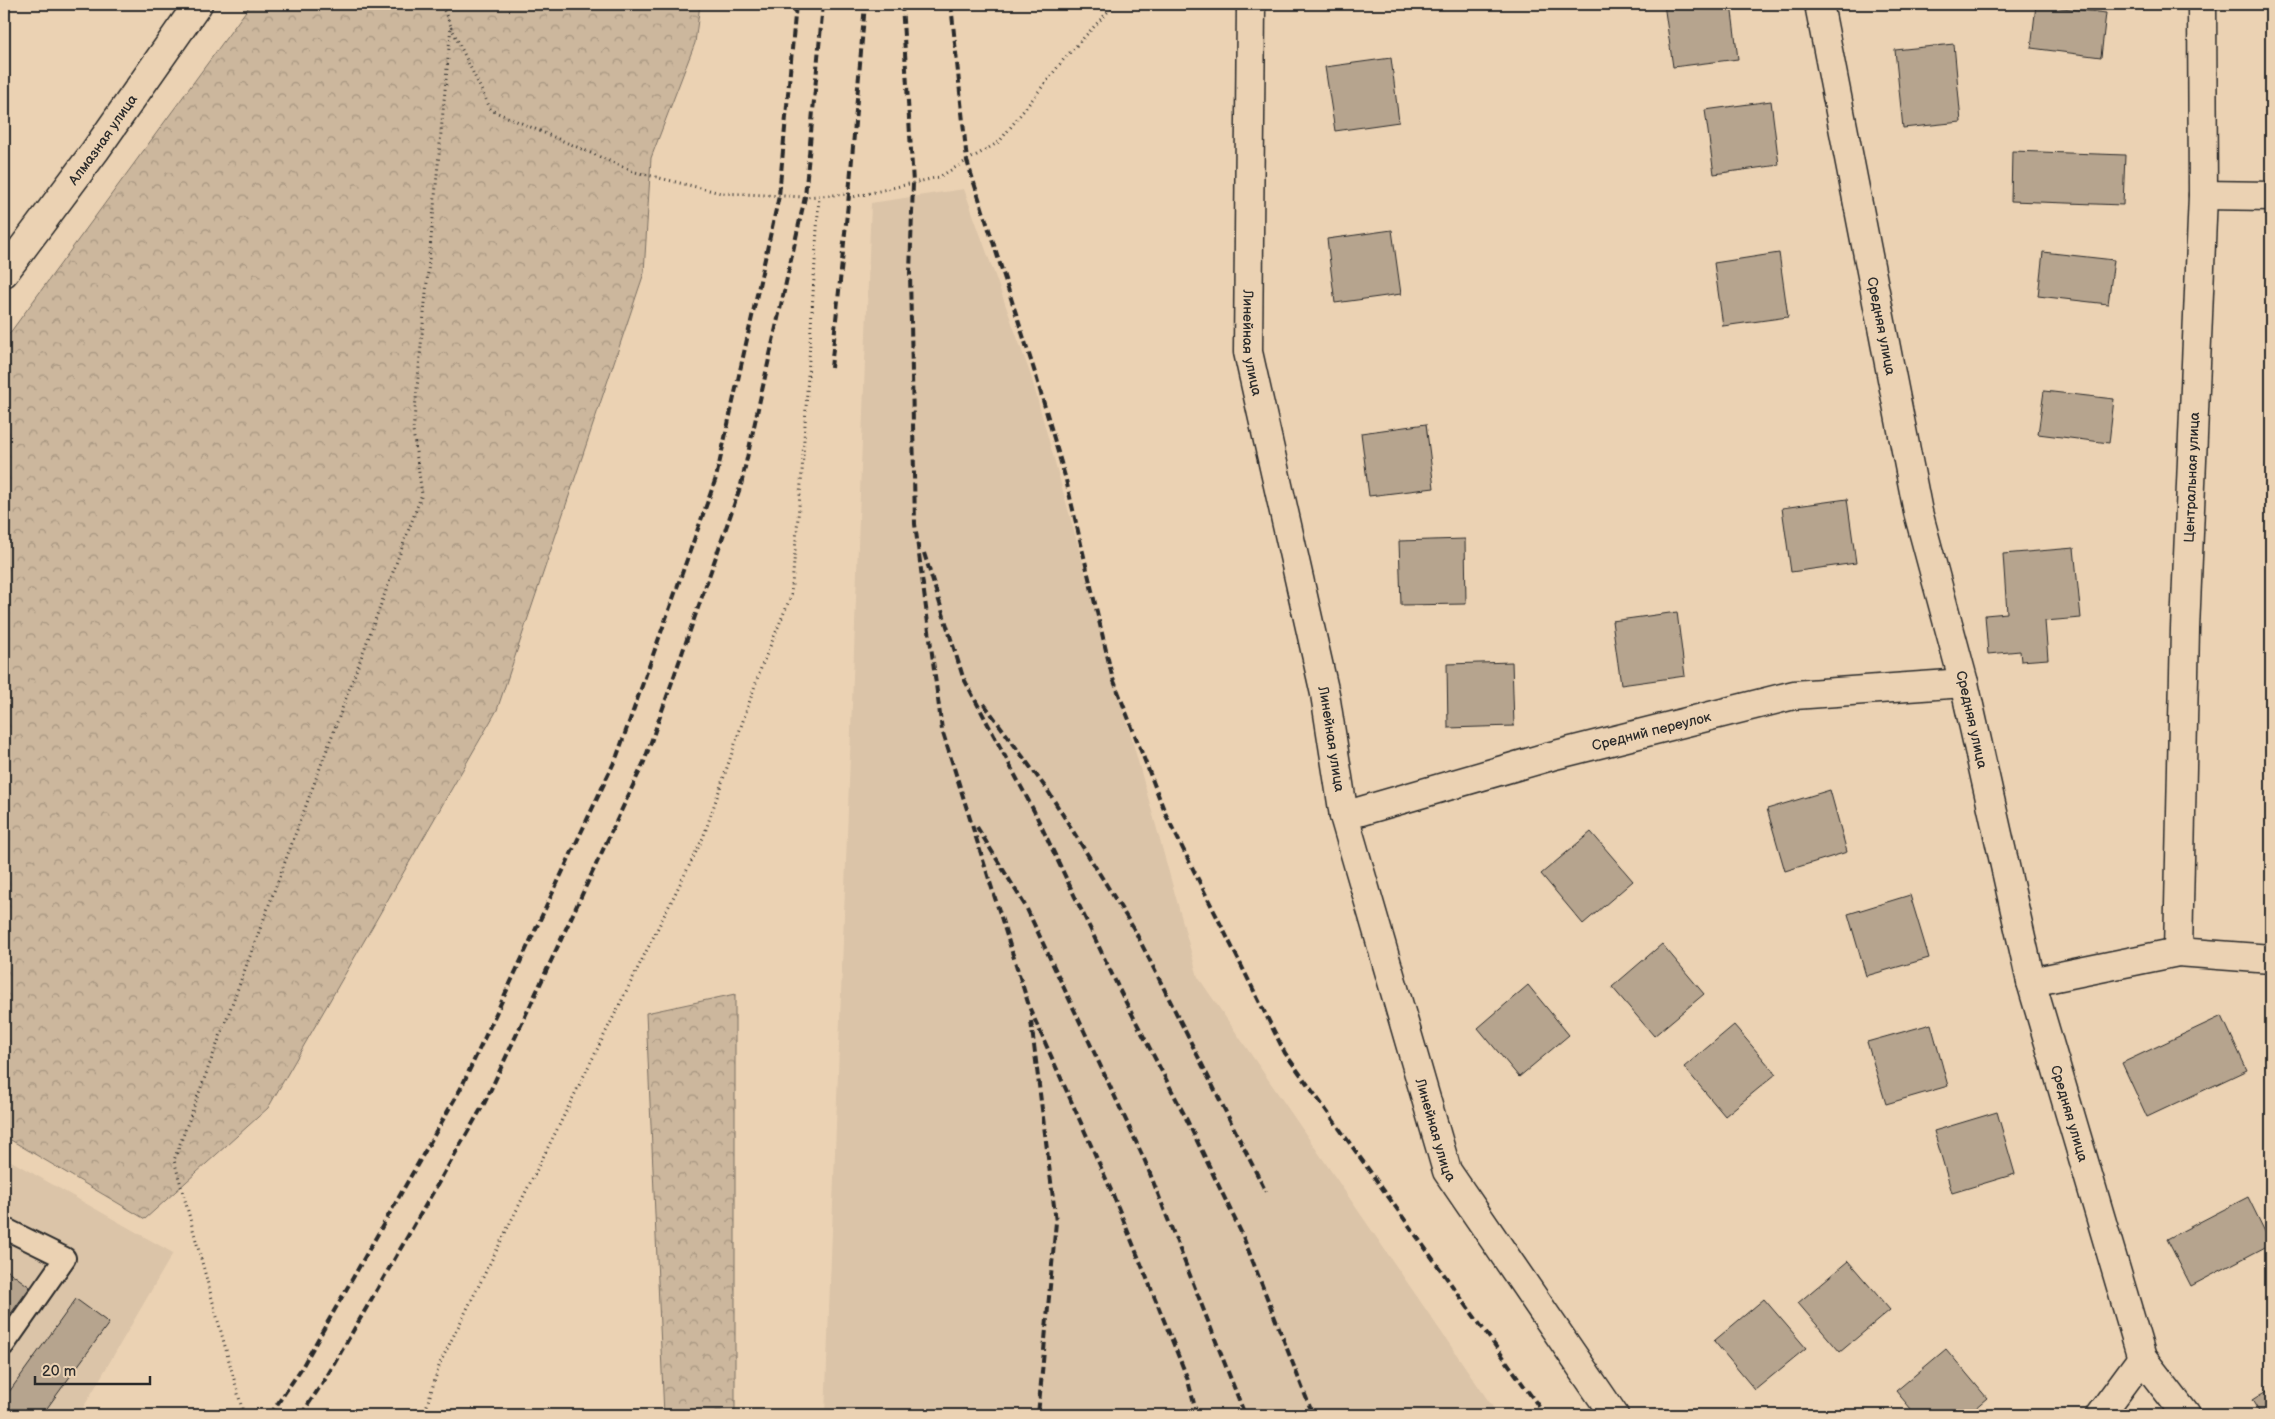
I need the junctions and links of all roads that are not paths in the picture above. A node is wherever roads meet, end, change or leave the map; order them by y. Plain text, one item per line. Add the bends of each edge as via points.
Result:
1 (198, 4) edge
2 (1251, 4) edge
3 (1820, 4) edge
4 (2202, 4) edge
5 (2203, 195) junction
6 (2271, 196) edge
7 (4, 273) edge
8 (1964, 682) junction
9 (1344, 816) junction
10 (2178, 952) junction
11 (2271, 959) edge
12 (2031, 982) junction
13 (4, 1228) edge
14 (4, 1345) edge
15 (2142, 1358) junction
16 (1614, 1415) edge
17 (2100, 1415) edge
18 (2186, 1415) edge

1 - 7 street, Алмазная улица
2 - 9 street, Линейная улица via 1248,352 1325,694
3 - 8 street, Средняя улица via 1918,512
4 - 5 street, Центральная улица
5 - 6 street
5 - 10 street, Центральная улица via 2185,629
8 - 9 street, Средний переулок via 1794,695 1551,756
8 - 12 street, Средняя улица
9 - 16 street, Линейная улица via 1447,1171
10 - 11 street
10 - 12 street
12 - 15 street, Средняя улица
13 - 14 lane via 65,1258
15 - 17 street
15 - 18 street, Средняя улица

